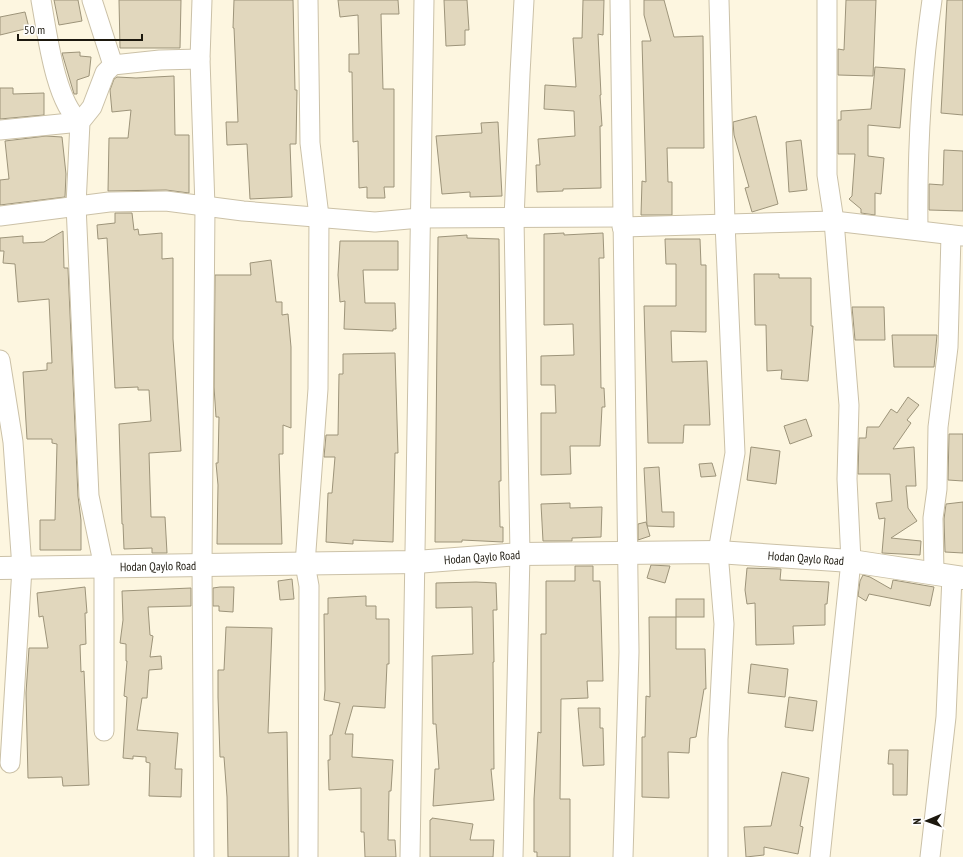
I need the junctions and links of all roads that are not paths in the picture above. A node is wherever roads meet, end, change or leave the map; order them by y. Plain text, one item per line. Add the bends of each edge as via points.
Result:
1 (41, 0) edge
2 (92, 0) edge
3 (202, 0) edge
4 (308, 0) edge
5 (424, 0) edge
6 (524, 0) edge
7 (620, 0) edge
8 (719, 0) edge
9 (827, 0) edge
10 (932, 0) edge
11 (200, 59) junction
12 (113, 64) junction
13 (80, 122) junction
14 (0, 130) edge
15 (76, 205) junction
16 (205, 207) junction
17 (0, 216) edge
18 (319, 216) junction
19 (420, 218) junction
20 (514, 219) junction
21 (834, 221) junction
22 (622, 222) junction
23 (725, 223) junction
24 (918, 230) junction
25 (957, 236) edge
26 (0, 360) edge
27 (718, 552) junction
28 (627, 553) junction
29 (520, 554) junction
30 (851, 561) junction
31 (416, 562) junction
32 (305, 564) junction
33 (202, 565) junction
34 (104, 567) junction
35 (0, 568) edge
36 (22, 568) junction
37 (950, 576) edge
38 (104, 731) dead end
39 (10, 763) dead end
40 (204, 857) edge
41 (308, 857) edge
42 (410, 857) edge
43 (513, 857) edge
44 (623, 857) edge
45 (718, 857) edge
46 (820, 857) edge
47 (930, 857) edge

1 - 13 street via 59,85 72,116
2 - 12 street
3 - 11 street
4 - 18 street via 310,143
5 - 19 street
6 - 20 street
7 - 22 street
8 - 23 street
9 - 21 street via 827,175
10 - 24 street via 924,50 917,167
11 - 12 street
11 - 16 street
12 - 13 street via 105,73 92,107
13 - 14 street
13 - 15 street
15 - 16 street via 166,201
15 - 17 street
15 - 34 street via 89,496
16 - 18 street
16 - 33 street
18 - 19 street via 375,222
18 - 32 street via 318,388
19 - 20 street
19 - 31 street
20 - 22 street
20 - 29 street
21 - 23 street
21 - 24 street
21 - 30 street via 849,405 847,479
22 - 23 street
22 - 28 street
23 - 27 street via 735,453
24 - 25 street
25 - 37 street via 938,428 937,489 933,518
26 - 36 street via 13,442
27 - 28 street, Hodan Qaylo Road
27 - 30 street, Hodan Qaylo Road
27 - 45 street via 724,624 718,739
28 - 29 street, Hodan Qaylo Road
28 - 44 street via 628,652
29 - 31 street, Hodan Qaylo Road
29 - 43 street
30 - 37 street, Hodan Qaylo Road
30 - 46 street
31 - 32 street, Hodan Qaylo Road
31 - 42 street
32 - 33 street, Hodan Qaylo Road
32 - 41 street via 309,586
33 - 34 street, Hodan Qaylo Road
33 - 40 street
34 - 36 street, Hodan Qaylo Road
34 - 38 street
35 - 36 street, Hodan Qaylo Road
36 - 39 street
37 - 47 street via 946,717

